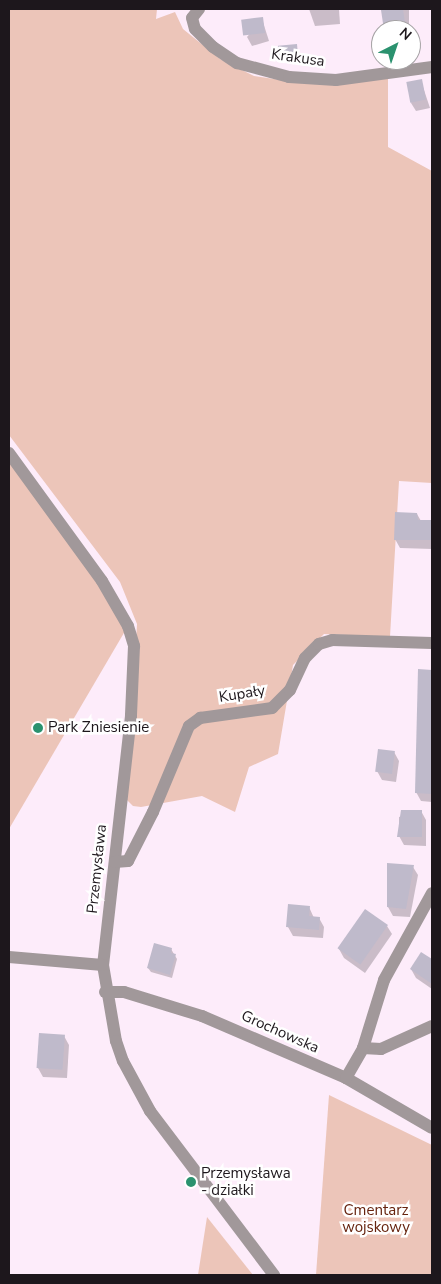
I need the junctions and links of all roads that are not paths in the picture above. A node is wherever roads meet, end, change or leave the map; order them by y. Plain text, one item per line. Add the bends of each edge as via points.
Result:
1 (199, 9) edge
2 (432, 67) edge
3 (9, 453) edge
4 (432, 643) edge
5 (114, 862) junction
6 (432, 893) edge
7 (9, 957) edge
8 (103, 965) junction
9 (105, 992) junction
10 (432, 1026) edge
11 (363, 1048) junction
12 (346, 1078) junction
13 (432, 1128) edge
14 (274, 1275) edge

1 - 2 street, Krakusa via 192,18 195,30 213,46 237,64 289,77 336,80
3 - 5 street, Przemysława via 102,581 128,626 134,646 131,716
4 - 5 street, Kupały via 332,640 319,644 305,658 290,690 272,708 200,718 189,726 153,812 128,861
5 - 8 street, Przemysława
6 - 11 street via 384,980
7 - 8 street
8 - 9 street, Przemysława
9 - 12 street, Grochowska via 124,992 202,1016
9 - 14 street, Przemysława via 124,1062 150,1111
10 - 11 street via 381,1049
11 - 12 street
12 - 13 street, Grochowska

